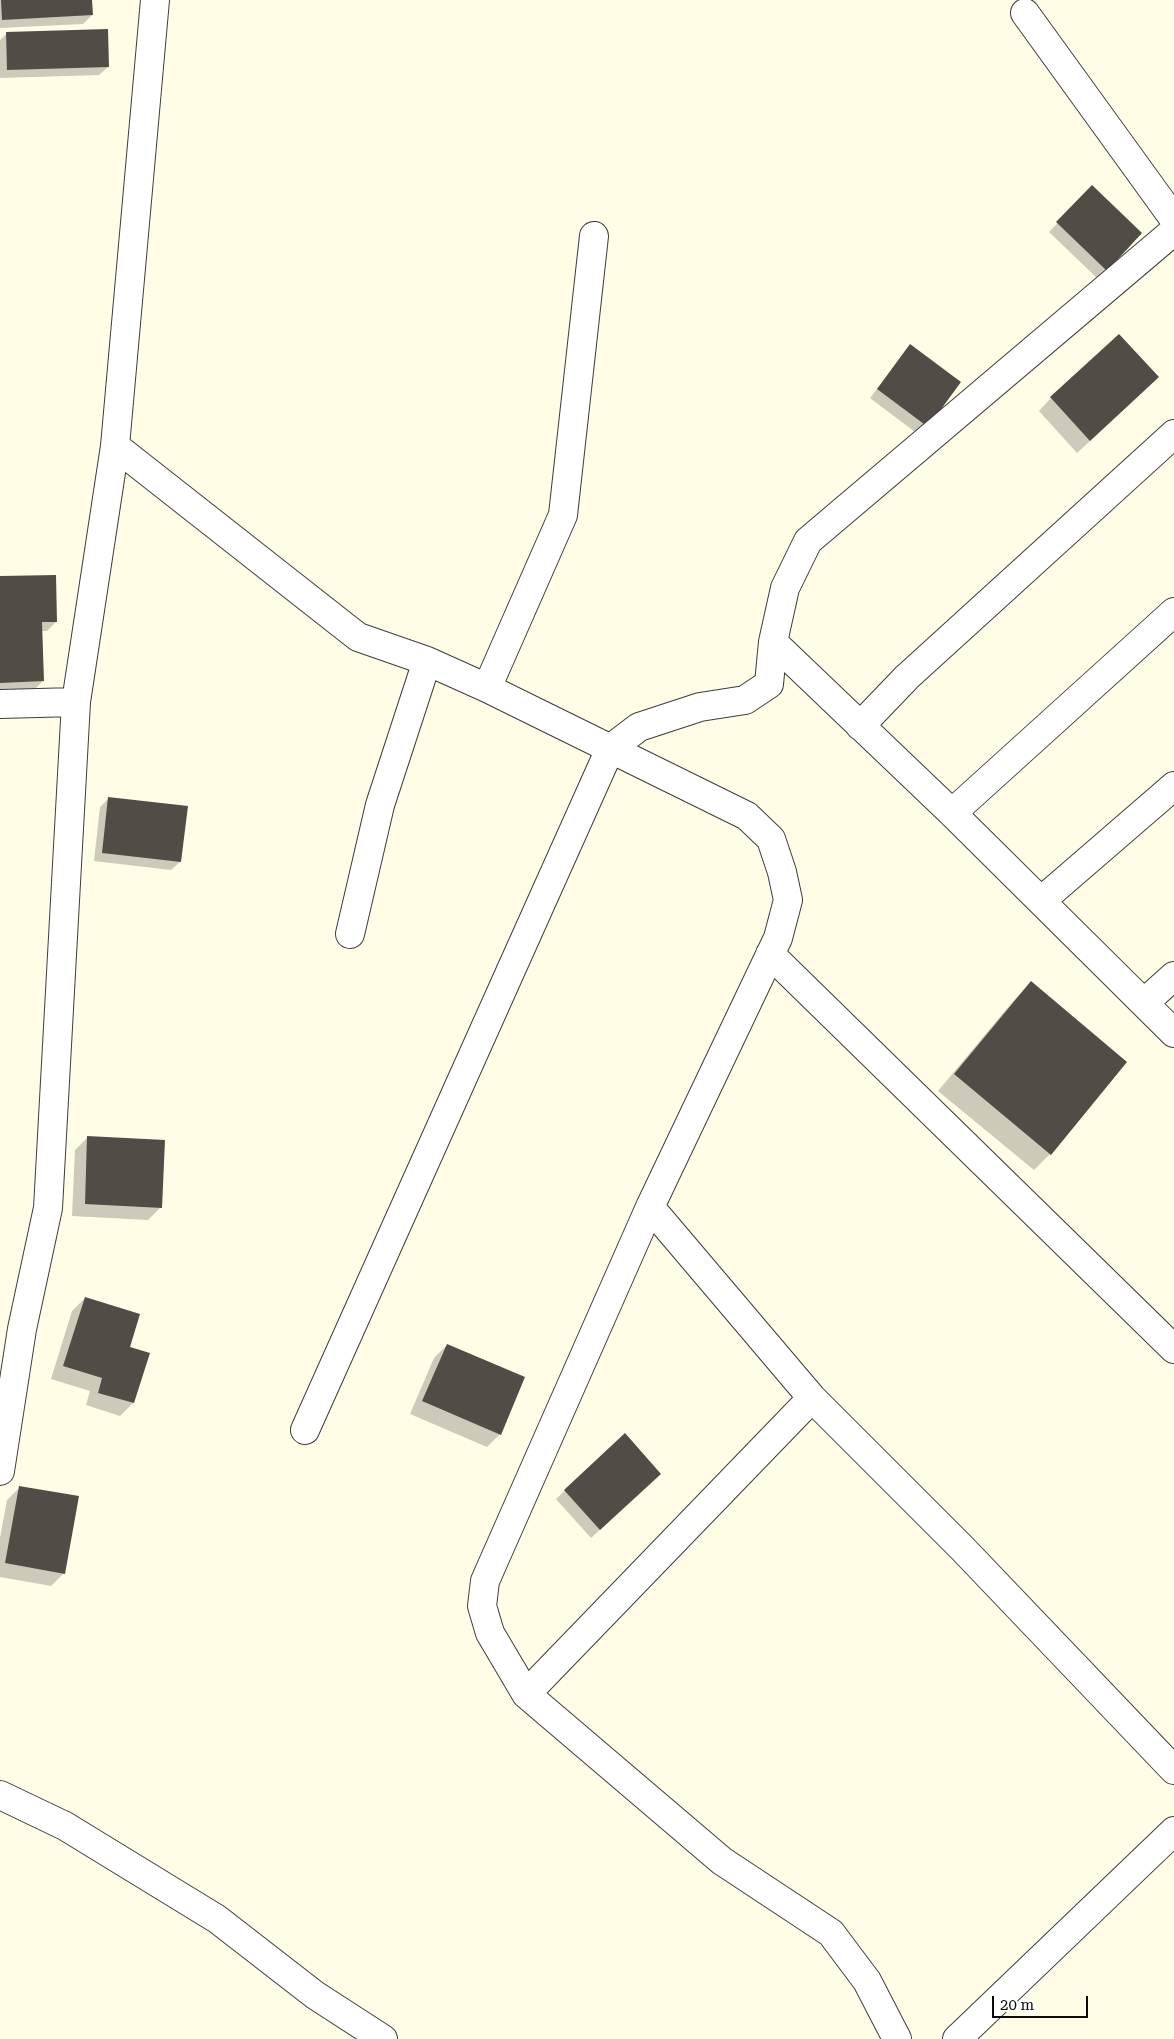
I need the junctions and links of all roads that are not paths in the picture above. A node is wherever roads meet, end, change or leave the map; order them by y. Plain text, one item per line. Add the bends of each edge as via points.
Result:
1 (154, 0) edge
2 (1025, 12) dead end
3 (1174, 219) edge
4 (1174, 231) edge
5 (594, 236) dead end
6 (1174, 434) edge
7 (115, 446) junction
8 (1174, 612) edge
9 (773, 642) junction
10 (427, 661) junction
11 (487, 688) junction
12 (76, 702) junction
13 (0, 704) edge
14 (860, 726) junction
15 (610, 749) junction
16 (1174, 786) edge
17 (952, 812) junction
18 (1041, 901) junction
19 (350, 934) dead end
20 (770, 954) junction
21 (1174, 976) edge
22 (1144, 1003) junction
23 (1174, 1033) edge
24 (650, 1207) junction
25 (11, 1328) edge
26 (1174, 1349) edge
27 (812, 1398) junction
28 (305, 1430) dead end
29 (0, 1471) edge
30 (526, 1694) junction
31 (1174, 1770) edge
32 (0, 1795) edge
33 (1174, 1831) edge
34 (383, 2039) edge
35 (897, 2039) edge
36 (957, 2039) edge

1 - 7 street
2 - 3 street
4 - 9 street via 808,541 784,588
5 - 11 street via 563,515
6 - 14 street via 907,676
7 - 10 street via 358,637
7 - 12 street
8 - 17 street
9 - 14 street
9 - 15 street via 769,684 745,700 700,707 639,727
10 - 11 street
10 - 19 street via 380,804
11 - 15 street
12 - 13 street
12 - 25 street via 48,1208
14 - 17 street
15 - 20 street via 747,816 771,839 788,900 778,938
15 - 28 street
16 - 18 street
17 - 18 street
18 - 22 street
20 - 24 street
20 - 26 street
21 - 22 street
22 - 23 street
24 - 27 street
24 - 30 street via 485,1581 482,1606 490,1633
25 - 29 street
27 - 30 street
27 - 31 street via 962,1548
30 - 35 street via 722,1861 831,1933 867,1981
32 - 34 street via 65,1826 217,1919 315,1995
33 - 36 street

